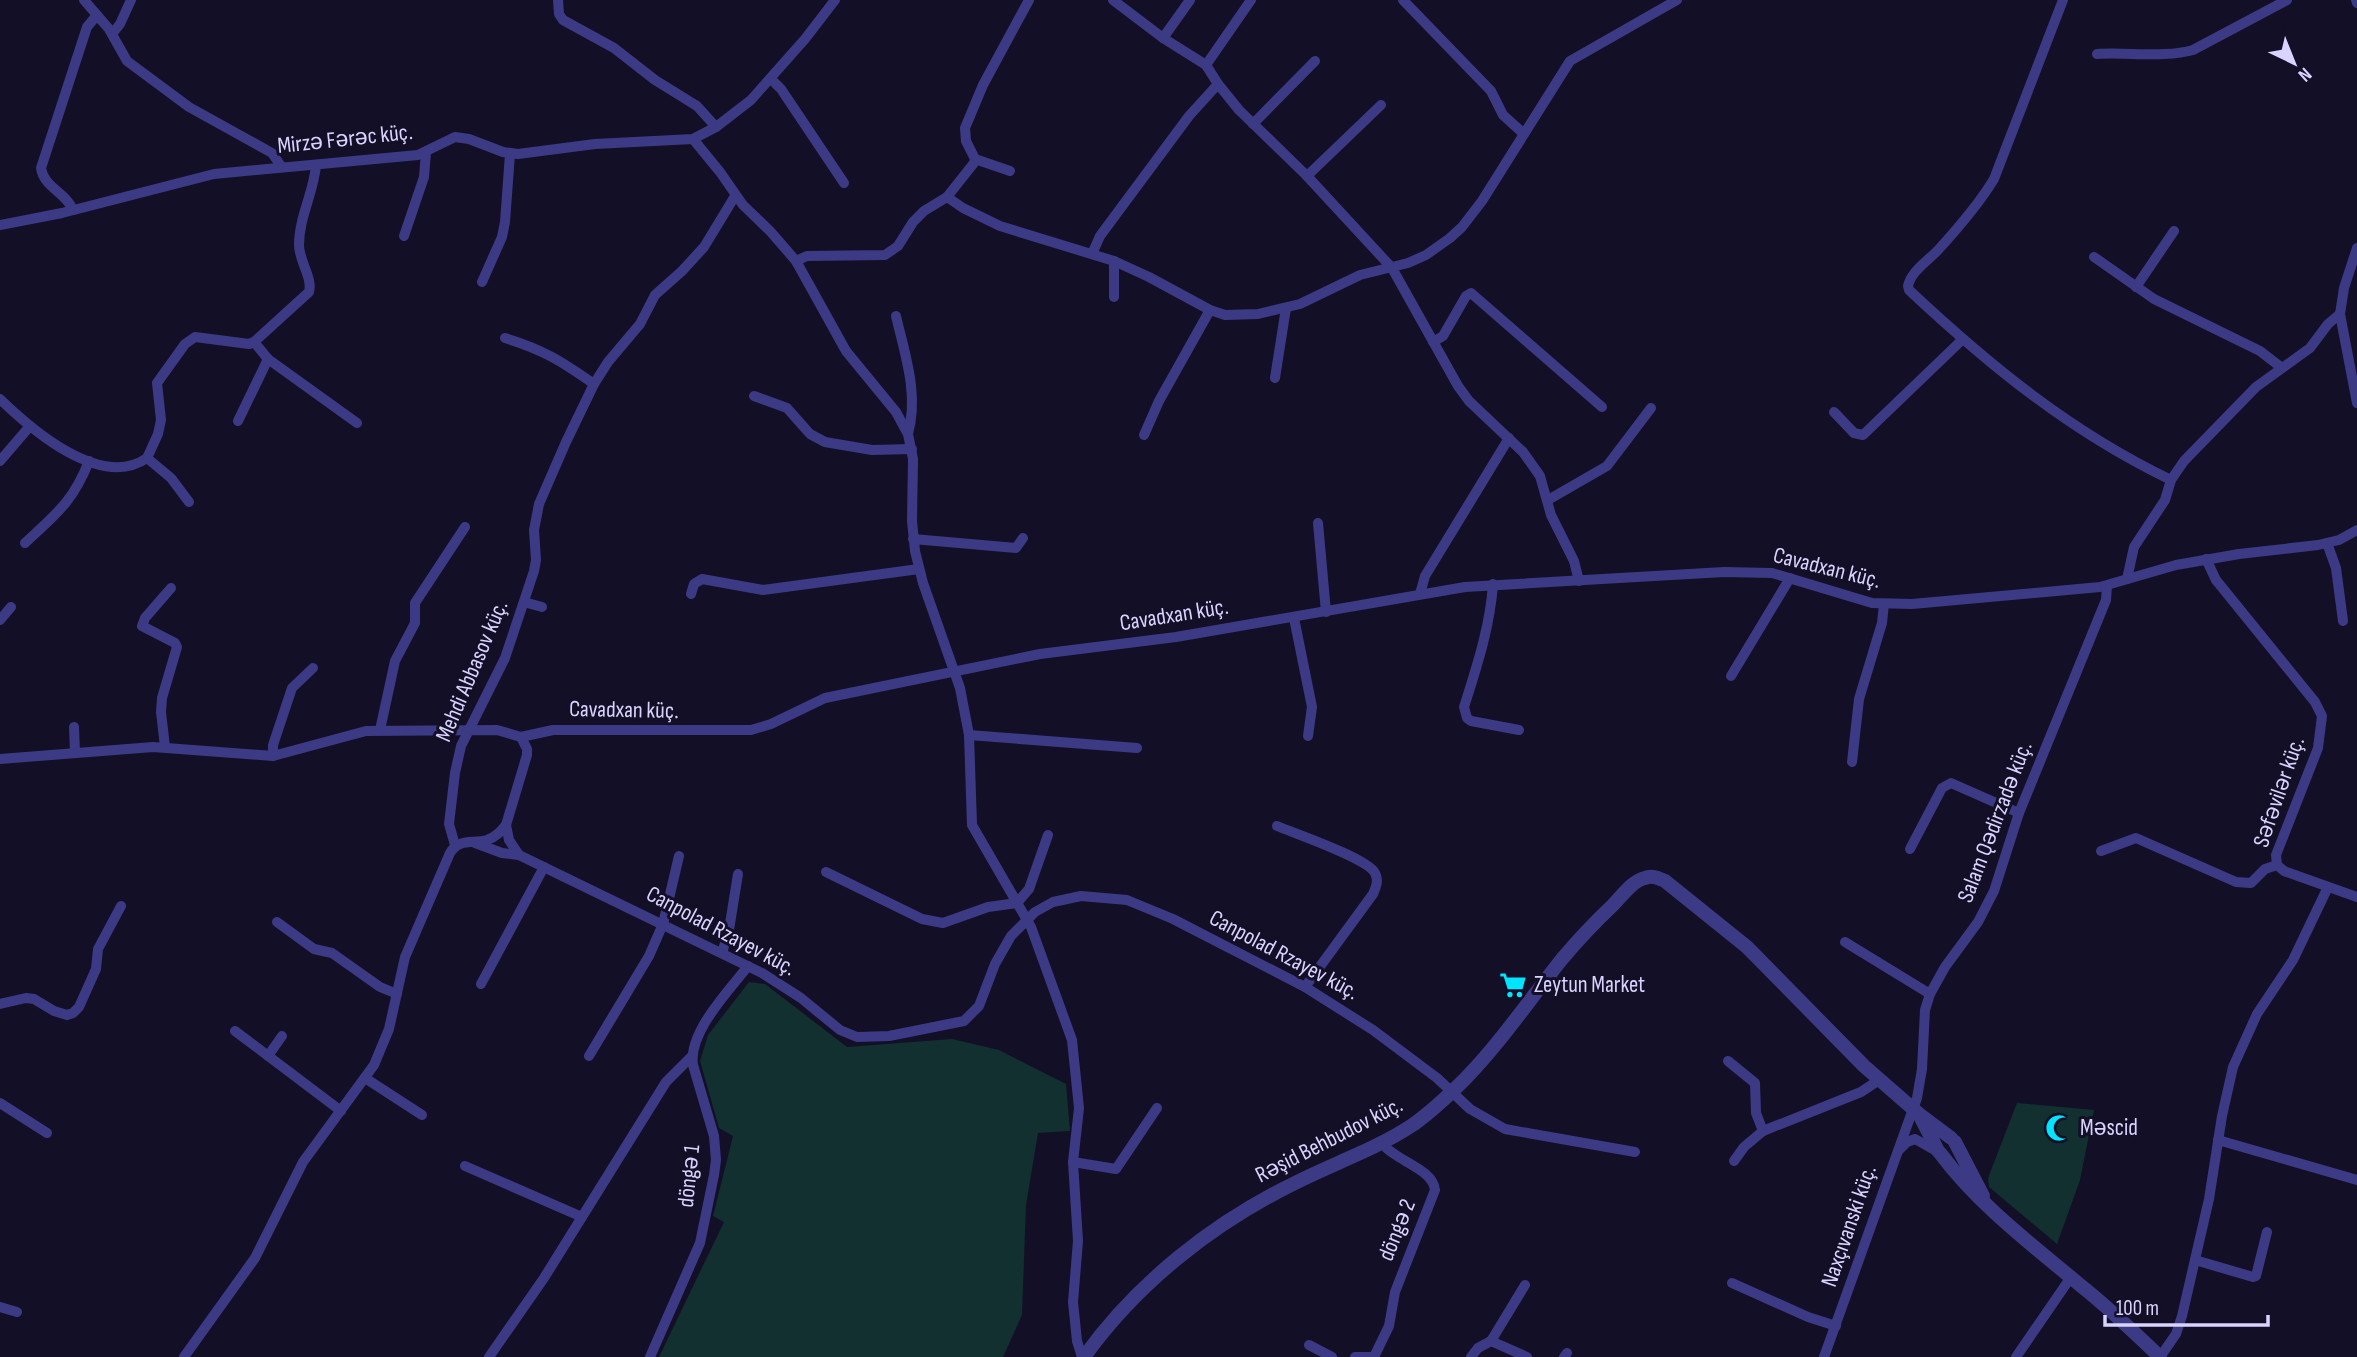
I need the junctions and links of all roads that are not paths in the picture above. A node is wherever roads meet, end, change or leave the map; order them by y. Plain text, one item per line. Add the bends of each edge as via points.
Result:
1 (84, 0) edge
2 (131, 0) edge
3 (558, 0) edge
4 (835, 0) edge
5 (1029, 0) edge
6 (1113, 0) edge
7 (1190, 0) edge
8 (1251, 0) edge
9 (1403, 0) edge
10 (1677, 0) edge
11 (2063, 0) edge
12 (2287, 0) edge
13 (97, 15) junction
14 (112, 34) junction
15 (1163, 38) junction
16 (2097, 54) dead end
17 (1315, 61) dead end
18 (1206, 65) junction
19 (771, 79) junction
20 (1218, 84) junction
21 (1381, 105) dead end
22 (1253, 124) junction
23 (716, 127) junction
24 (1524, 134) junction
25 (693, 139) junction
26 (426, 152) junction
27 (510, 154) junction
28 (975, 159) junction
29 (316, 165) junction
30 (281, 166) junction
31 (1010, 171) dead end
32 (1307, 176) junction
33 (844, 183) dead end
34 (735, 196) junction
35 (947, 197) junction
36 (73, 210) junction
37 (0, 225) edge
38 (2175, 231) dead end
39 (404, 236) dead end
40 (2357, 248) edge
41 (1092, 254) junction
42 (2094, 257) dead end
43 (796, 261) junction
44 (1114, 261) junction
45 (1392, 268) junction
46 (482, 282) dead end
47 (2136, 287) junction
48 (1114, 297) dead end
49 (1286, 308) junction
50 (1210, 310) junction
51 (2340, 314) junction
52 (896, 316) dead end
53 (505, 338) dead end
54 (1963, 339) junction
55 (254, 342) junction
56 (1433, 342) junction
57 (268, 359) junction
58 (2282, 368) junction
59 (2355, 375) edge
60 (1275, 378) dead end
61 (594, 384) junction
62 (754, 396) dead end
63 (0, 398) edge
64 (2357, 403) edge
65 (1602, 407) dead end
66 (1651, 408) dead end
67 (1834, 412) dead end
68 (238, 421) dead end
69 (357, 424) dead end
70 (30, 426) junction
71 (908, 434) junction
72 (1144, 435) dead end
73 (1509, 438) junction
74 (912, 449) junction
75 (147, 458) junction
76 (0, 461) edge
77 (89, 461) junction
78 (2171, 480) junction
79 (1548, 500) junction
80 (188, 502) dead end
81 (1318, 523) dead end
82 (464, 527) dead end
83 (2357, 530) edge
84 (1023, 538) dead end
85 (913, 539) junction
86 (25, 543) dead end
87 (2327, 543) junction
88 (2206, 559) junction
89 (919, 569) junction
90 (1790, 578) junction
91 (2127, 579) junction
92 (1580, 581) junction
93 (1493, 584) junction
94 (2107, 586) junction
95 (171, 588) dead end
96 (691, 594) dead end
97 (1420, 594) junction
98 (524, 602) junction
99 (1884, 604) junction
100 (10, 607) dead end
101 (542, 607) dead end
102 (1326, 612) junction
103 (1294, 618) junction
104 (0, 620) edge
105 (2343, 621) dead end
106 (313, 668) dead end
107 (955, 669) junction
108 (1731, 676) dead end
109 (74, 727) dead end
110 (380, 730) junction
111 (467, 730) junction
112 (1519, 730) dead end
113 (969, 735) junction
114 (1308, 736) dead end
115 (521, 737) junction
116 (165, 747) junction
117 (1138, 747) dead end
118 (75, 753) junction
119 (273, 756) junction
120 (0, 759) edge
121 (1852, 762) dead end
122 (2019, 813) junction
123 (506, 825) junction
124 (1277, 826) dead end
125 (1048, 835) dead end
126 (472, 842) junction
127 (456, 845) junction
128 (1910, 849) dead end
129 (2101, 851) dead end
130 (519, 855) junction
131 (679, 856) dead end
132 (2277, 865) junction
133 (544, 867) junction
134 (826, 872) dead end
135 (738, 874) dead end
136 (2329, 887) junction
137 (2357, 897) edge
138 (1017, 903) junction
139 (121, 906) dead end
140 (1027, 919) junction
141 (277, 922) dead end
142 (663, 924) junction
143 (1845, 942) dead end
144 (722, 953) junction
145 (748, 967) junction
146 (481, 984) dead end
147 (1305, 987) junction
148 (397, 994) junction
149 (1930, 994) junction
150 (0, 1004) edge
151 (234, 1031) dead end
152 (282, 1036) dead end
153 (268, 1056) junction
154 (589, 1056) dead end
155 (692, 1056) junction
156 (1728, 1061) dead end
157 (365, 1078) junction
158 (1879, 1080) junction
159 (1451, 1092) junction
160 (0, 1103) edge
161 (1157, 1108) dead end
162 (341, 1111) junction
163 (1916, 1111) junction
164 (422, 1115) dead end
165 (1763, 1132) junction
166 (47, 1133) dead end
167 (1953, 1140) junction
168 (2218, 1140) junction
169 (1381, 1142) junction
170 (1635, 1152) dead end
171 (1939, 1152) junction
172 (1895, 1155) junction
173 (1734, 1161) dead end
174 (1073, 1162) junction
175 (465, 1166) dead end
176 (2357, 1180) edge
177 (1989, 1206) junction
178 (582, 1217) junction
179 (2267, 1232) dead end
180 (2195, 1260) junction
181 (2071, 1277) junction
182 (1732, 1283) dead end
183 (1525, 1285) dead end
184 (0, 1307) edge
185 (17, 1312) dead end
186 (1836, 1326) junction
187 (1491, 1341) junction
188 (1309, 1345) dead end
189 (184, 1357) edge
190 (489, 1357) edge
191 (650, 1357) edge
192 (1083, 1357) edge
193 (1332, 1357) edge
194 (1355, 1357) edge
195 (1374, 1357) edge
196 (1471, 1357) edge
197 (1527, 1357) edge
198 (1824, 1357) edge
199 (2016, 1357) edge
200 (2160, 1357) edge

1 - 13 street
2 - 14 street
3 - 23 street via 563,20 614,48 697,106
4 - 19 street
5 - 28 street via 965,128
6 - 15 street
7 - 15 street
8 - 18 street
9 - 24 street via 1491,91 1503,115
10 - 24 street via 1570,61
11 - 54 street via 1994,178 1977,205 1908,282 1909,290
12 - 16 street via 2193,50
13 - 14 street
13 - 36 street via 88,27 41,168 44,179 66,197
14 - 30 street via 123,57 156,85 272,153
15 - 18 street
17 - 22 street
18 - 20 street
19 - 23 street
19 - 33 street
20 - 22 street
20 - 41 street via 1173,137 1100,236
21 - 32 street
22 - 32 street
23 - 25 street
24 - 45 street via 1462,227 1426,255
25 - 27 street, Mirzə Fərəc küç.
25 - 34 street
26 - 27 street, Mirzə Fərəc küç. via 455,137
26 - 29 street, Mirzə Fərəc küç.
26 - 39 street via 424,177
27 - 46 street via 502,237
28 - 31 street
28 - 35 street
29 - 30 street, Mirzə Fərəc küç.
29 - 55 street via 299,235 309,292
30 - 36 street, Mirzə Fərəc küç. via 214,174
32 - 45 street
34 - 43 street
34 - 61 street, Mehdi Abbasov küç. via 704,247 655,295 634,333
35 - 41 street via 1000,226
35 - 43 street via 924,211 892,252 807,256
36 - 37 street, Mirzə Fərəc küç.
38 - 47 street
40 - 51 street
41 - 44 street
42 - 47 street
43 - 71 street via 846,351 896,412
44 - 48 street
44 - 50 street
45 - 49 street via 1360,275 1318,298
45 - 56 street
47 - 58 street via 2260,351
49 - 50 street via 1241,316
49 - 60 street
50 - 72 street
51 - 58 street via 2310,348
51 - 59 street
52 - 71 street via 912,386
53 - 61 street via 536,347
54 - 67 street via 1863,435
54 - 78 street via 2048,408
55 - 57 street
55 - 75 street via 202,336 185,344 157,383 161,420
56 - 65 street via 1443,336 1471,293
56 - 73 street via 1469,401
57 - 68 street
57 - 69 street
58 - 78 street via 2256,387
59 - 64 street
61 - 98 street, Mehdi Abbasov küç. via 539,504 534,530 536,560
62 - 74 street via 787,408 810,434 825,442 872,450
63 - 70 street
66 - 79 street via 1607,466
70 - 76 street
70 - 77 street
71 - 74 street
73 - 79 street via 1540,477
73 - 97 street via 1425,576
74 - 85 street
75 - 77 street via 127,468
75 - 80 street via 172,478
77 - 86 street via 75,493
78 - 91 street via 2165,500 2134,547
79 - 92 street via 1554,525
81 - 102 street
82 - 110 street via 415,603 415,623 395,661
83 - 87 street, Cavadxan küç.
84 - 85 street via 1016,548
85 - 89 street
87 - 88 street, Cavadxan küç.
87 - 105 street via 2336,568
88 - 91 street, Cavadxan küç.
88 - 132 street, Səfəvilər küç. via 2216,580 2322,716 2315,761 2276,855
89 - 96 street via 763,590 702,579
89 - 107 street
90 - 92 street, Cavadxan küç. via 1724,572
90 - 99 street, Cavadxan küç.
90 - 108 street
91 - 94 street, Cavadxan küç.
92 - 93 street, Cavadxan küç.
93 - 97 street, Cavadxan küç.
93 - 112 street via 1484,642 1464,713 1471,721
94 - 99 street, Cavadxan küç.
94 - 122 street, Salam Qədirzadə küç. via 2106,600
95 - 116 street via 142,626 177,647 162,698
97 - 102 street, Cavadxan küç.
98 - 101 street
98 - 111 street, Mehdi Abbasov küç. via 505,658
99 - 121 street via 1859,699
100 - 104 street
102 - 103 street, Cavadxan küç.
103 - 107 street, Cavadxan küç.
103 - 114 street via 1312,707
106 - 119 street via 292,688
107 - 113 street
107 - 115 street, Cavadxan küç. via 825,698 751,730 553,730
109 - 118 street
110 - 111 street, Cavadxan küç.
110 - 119 street, Cavadxan küç. via 344,735
111 - 115 street, Cavadxan küç. via 497,730
111 - 127 street, Mehdi Abbasov küç. via 454,773 449,824
113 - 117 street
113 - 138 street via 972,825
115 - 123 street via 527,755
116 - 118 street, Cavadxan küç.
116 - 119 street, Cavadxan küç.
118 - 120 street, Cavadxan küç.
122 - 128 street via 1947,784
122 - 149 street, Salam Qədirzadə küç. via 1987,907
123 - 126 street via 494,837
123 - 130 street
124 - 147 street via 1358,860 1377,876 1373,894
125 - 138 street via 1030,889
126 - 127 street
126 - 130 street, Canpolad Rzayev küç.
127 - 148 street via 411,940
129 - 132 street via 2136,838 2236,882 2251,883 2265,869
130 - 133 street, Canpolad Rzayev küç.
131 - 142 street
132 - 136 street, Səfəvilər küç.
133 - 142 street, Canpolad Rzayev küç.
133 - 146 street
134 - 138 street via 932,923
135 - 144 street
136 - 137 street, Səfəvilər küç.
136 - 168 street via 2293,960 2243,1041 2227,1090
138 - 140 street
139 - 150 street via 73,1013 54,1012 26,998
140 - 145 street, Canpolad Rzayev küç. via 1004,947 970,1017 889,1036 848,1034
140 - 147 street, Canpolad Rzayev küç. via 1064,898 1127,900
140 - 174 street via 1072,1040 1079,1108
141 - 148 street via 314,949 332,953 380,988
142 - 144 street, Canpolad Rzayev küç.
142 - 154 street
143 - 149 street
144 - 145 street, Canpolad Rzayev küç.
145 - 155 street via 711,1014
147 - 159 street, Canpolad Rzayev küç. via 1373,1030
148 - 157 street via 384,1043
149 - 163 street, Salam Qədirzadə küç.
151 - 153 street
152 - 153 street
153 - 162 street
155 - 178 street via 666,1082
155 - 191 street, döngə 1 via 714,1136 714,1175 700,1243
156 - 165 street via 1755,1083 1756,1113
157 - 162 street
157 - 164 street
158 - 159 street, Rəşid Behbudov küç. via 1747,947 1665,881 1646,877 1580,939
158 - 163 street, Rəşid Behbudov küç.
158 - 165 street via 1861,1092
159 - 169 street, Rəşid Behbudov küç. via 1414,1124
159 - 170 street, Canpolad Rzayev küç. via 1505,1129
160 - 166 street
161 - 174 street via 1116,1169
162 - 189 street via 303,1162 255,1258
163 - 167 street, Rəşid Behbudov küç.
163 - 171 street
163 - 172 street, Naxçıvanski küç.
165 - 173 street
167 - 171 street via 1954,1153
167 - 177 street
168 - 176 street
168 - 180 street
169 - 192 street, Rəşid Behbudov küç. via 1266,1198 1212,1232 1127,1304
169 - 195 street, döngə 2 via 1391,1154 1431,1178 1435,1190
171 - 172 street via 1915,1139 1904,1143
171 - 177 street
172 - 186 street, Naxçıvanski küç.
174 - 192 street via 1078,1241 1073,1302
175 - 178 street
177 - 181 street
178 - 190 street
179 - 180 street via 2256,1276
180 - 200 street via 2176,1335
181 - 199 street
181 - 200 street
182 - 186 street
183 - 187 street
184 - 185 street
186 - 198 street, Naxçıvanski küç.
187 - 196 street
187 - 197 street
188 - 193 street
194 - 195 street

